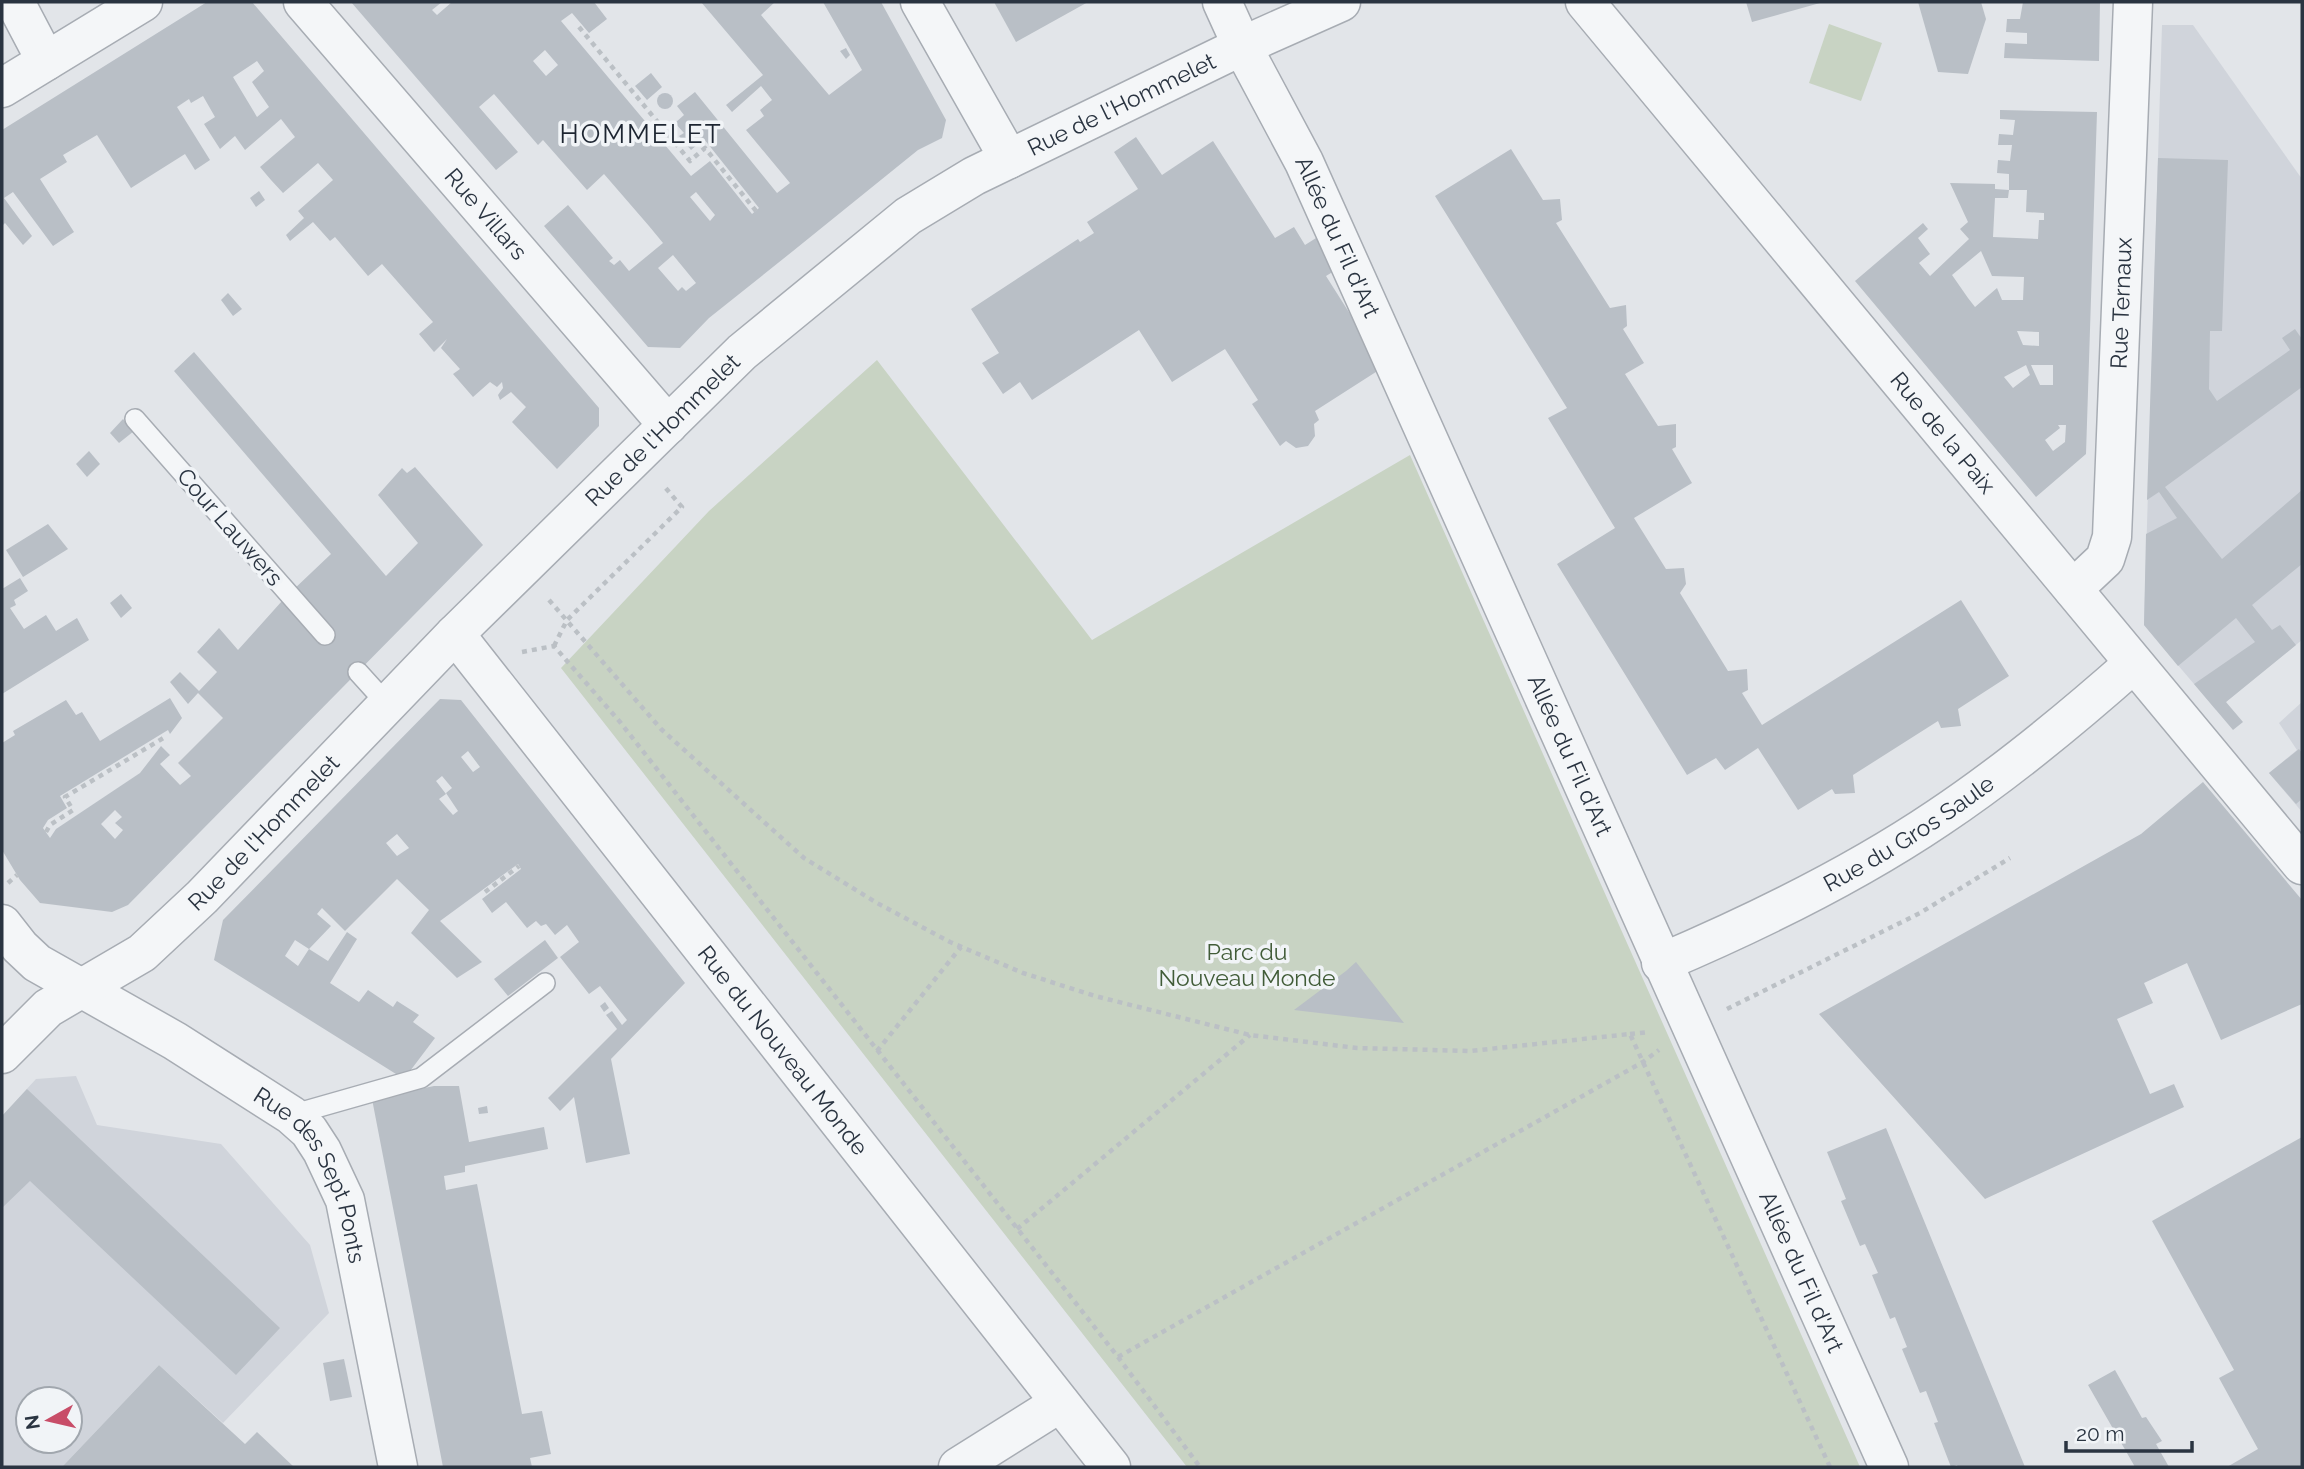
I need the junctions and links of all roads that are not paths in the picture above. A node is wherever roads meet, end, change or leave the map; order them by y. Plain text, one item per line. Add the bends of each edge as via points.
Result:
1 (15, 2) edge
2 (143, 2) edge
3 (303, 2) edge
4 (920, 2) edge
5 (1222, 2) edge
6 (1341, 2) edge
7 (1585, 2) edge
8 (2133, 2) edge
9 (1242, 46) junction
10 (46, 61) junction
11 (2, 88) edge
12 (1009, 159) junction
13 (135, 419) dead end
14 (668, 425) junction
15 (2073, 589) junction
16 (455, 634) junction
17 (325, 635) dead end
18 (2133, 664) junction
19 (358, 672) dead end
20 (387, 704) junction
21 (2302, 864) edge
22 (2, 924) edge
23 (1661, 963) junction
24 (545, 983) dead end
25 (79, 988) junction
26 (2, 1054) edge
27 (291, 1115) junction
28 (1060, 1403) junction
29 (398, 1467) edge
30 (957, 1467) edge
31 (1111, 1467) edge
32 (1889, 1467) edge

1 - 10 street
2 - 10 street
3 - 14 street, Rue Villars
4 - 12 street
5 - 9 street, Allée du Fil d'Art
6 - 9 street, Rue de l'Hommelet
7 - 15 street, Rue de la Paix
8 - 15 street, Rue Ternaux via 2112,537 2105,559
9 - 12 street, Rue de l'Hommelet
9 - 23 street, Allée du Fil d'Art via 1304,162
10 - 11 street
12 - 14 street, Rue de l'Hommelet via 945,191 908,216 766,330
13 - 17 lane, Cour Lauwers
14 - 16 street, Rue de l'Hommelet
15 - 18 street, Rue de la Paix
16 - 20 street, Rue de l'Hommelet
16 - 28 street, Rue du Nouveau Monde
18 - 21 street, Rue de la Paix
18 - 23 street, Rue du Gros Saule via 2058,731 1917,831 1727,935
19 - 20 lane
20 - 25 street, Rue de l'Hommelet via 142,953
22 - 25 street, Rue des Sept Ponts via 37,963
23 - 32 street, Allée du Fil d'Art
24 - 27 lane via 421,1078
25 - 26 street, Rue de l'Hommelet via 48,1008
25 - 27 street, Rue des Sept Ponts via 175,1041
27 - 29 street, Rue des Sept Ponts via 322,1151 345,1200
28 - 30 street
28 - 31 street, Rue du Nouveau Monde

